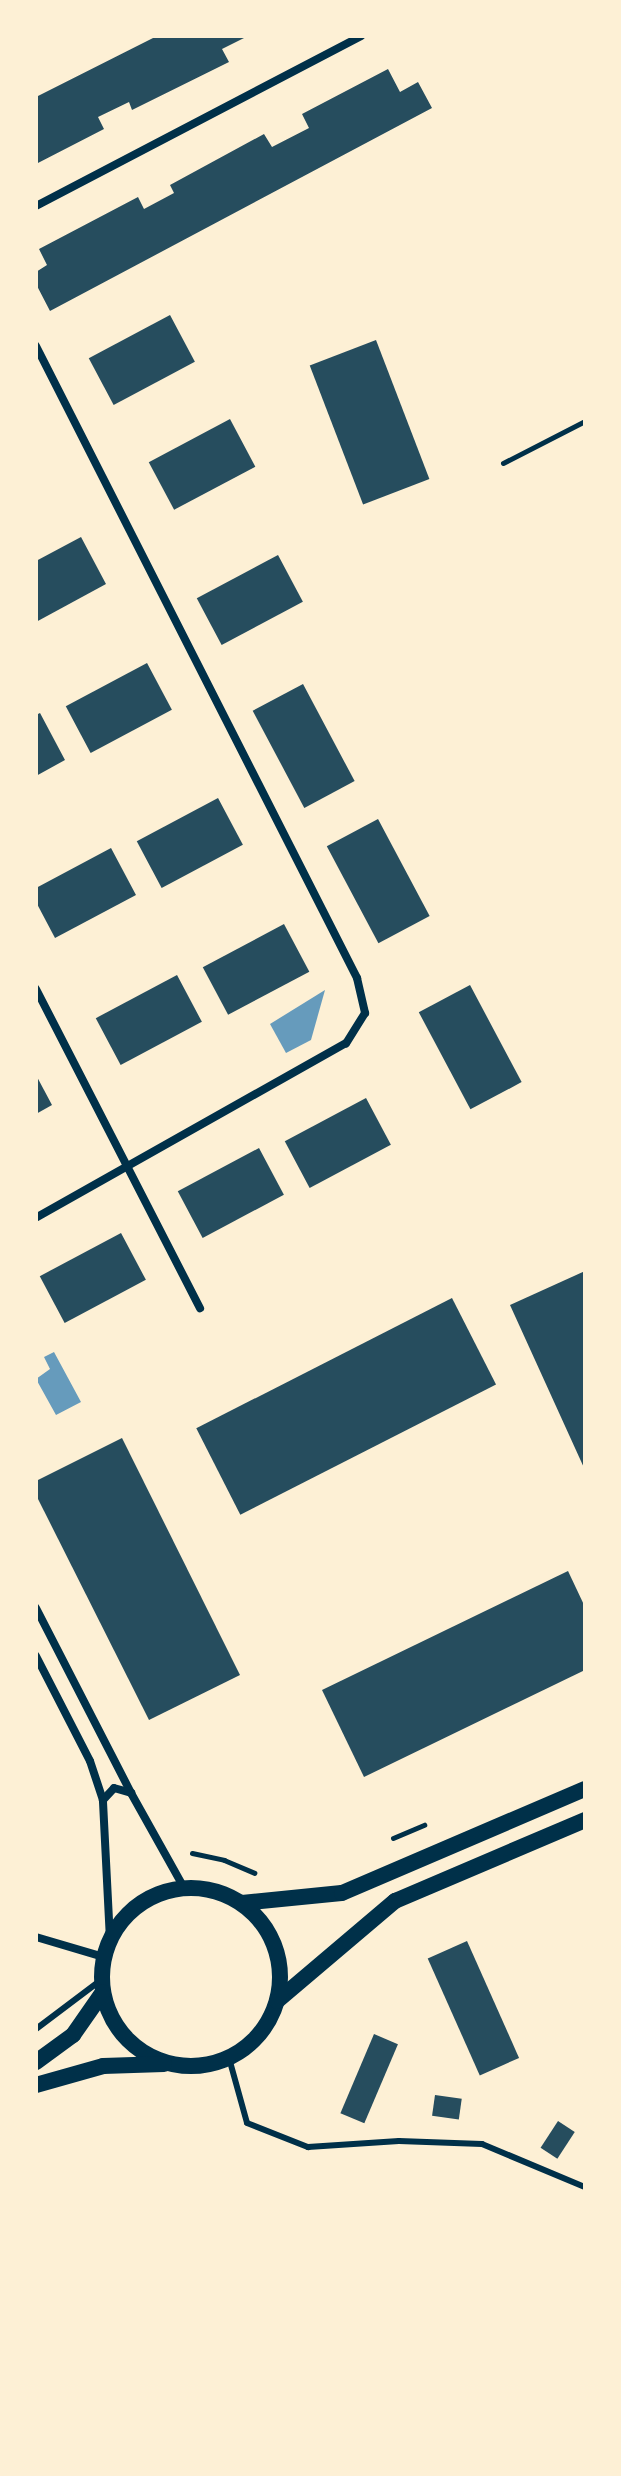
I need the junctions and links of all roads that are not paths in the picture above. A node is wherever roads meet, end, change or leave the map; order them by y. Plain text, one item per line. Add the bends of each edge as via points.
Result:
1 (361, 36) edge
2 (36, 206) edge
3 (36, 346) edge
4 (36, 989) edge
5 (127, 1167) junction
6 (36, 1218) edge
7 (200, 1308) dead end
8 (36, 1608) edge
9 (36, 1656) edge
10 (585, 1789) edge
11 (131, 1793) junction
12 (103, 1800) junction
13 (585, 1820) edge
14 (184, 1888) junction
15 (242, 1903) junction
16 (36, 1937) edge
17 (110, 1940) junction
18 (104, 1957) junction
19 (102, 1986) junction
20 (277, 2001) junction
21 (36, 2029) edge
22 (229, 2058) junction
23 (36, 2062) edge
24 (167, 2063) junction
25 (36, 2085) edge
26 (585, 2187) edge

1 - 2 street
3 - 5 street via 357,978 365,1013 346,1043
4 - 5 street
5 - 6 street
5 - 7 street
8 - 11 street
9 - 12 street via 90,1761
10 - 15 main road via 342,1893
11 - 12 street via 114,1788
11 - 14 street
12 - 17 street
13 - 20 main road via 395,1901
14 - 15 main road via 224,1894
14 - 17 main road via 140,1904
15 - 20 main road via 271,1936 278,1957
16 - 18 street
17 - 18 main road
18 - 19 main road
19 - 21 lane
19 - 23 main road via 73,2035
19 - 24 main road via 117,2028 131,2043
20 - 22 main road via 267,2025
22 - 24 main road via 209,2065
22 - 26 lane via 247,2123 308,2147 399,2141 482,2144
24 - 25 main road via 103,2066

